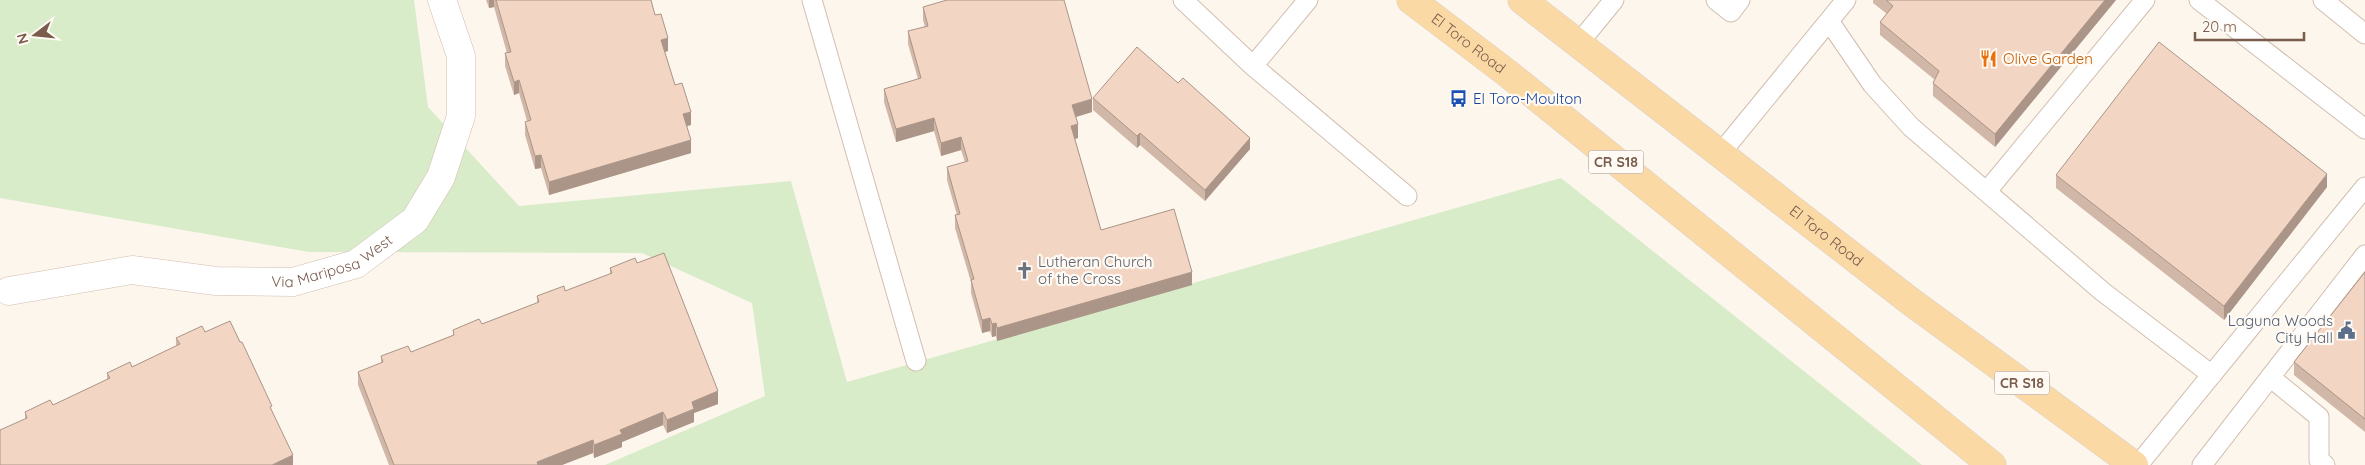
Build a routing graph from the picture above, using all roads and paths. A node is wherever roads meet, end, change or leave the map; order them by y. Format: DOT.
graph roads {
  1 [pos="442,0"];
  2 [pos="812,0"];
  3 [pos="1183,0"];
  4 [pos="1308,0"];
  5 [pos="1411,0"];
  6 [pos="1522,0"];
  7 [pos="1614,0"];
  8 [pos="1846,0"];
  9 [pos="2145,0"];
  10 [pos="2199,0"];
  11 [pos="2323,0"];
  12 [pos="1829,22"];
  13 [pos="2365,34"];
  14 [pos="1578,44"];
  15 [pos="1253,66"];
  16 [pos="2365,129"];
  17 [pos="1720,154"];
  18 [pos="2365,187"];
  19 [pos="1987,191"];
  20 [pos="1407,196"];
  21 [pos="2365,255"];
  22 [pos="9,291"];
  23 [pos="916,361"];
  24 [pos="2212,375"];
  25 [pos="2270,377"];
  26 [pos="1992,465"];
  27 [pos="2136,465"];
  28 [pos="2202,465"];
  29 [pos="2325,465"];
  1 -- 22 [label="street, Via Mariposa West"];
  2 -- 23 [label="lane"];
  3 -- 15 [label="lane"];
  4 -- 15 [label="lane"];
  5 -- 26 [label="main road, El Toro Road / CR S18"];
  6 -- 14 [label="main road, El Toro Road / CR S18"];
  7 -- 14 [label="lane"];
  8 -- 12 [label="lane"];
  9 -- 19 [label="lane"];
  10 -- 16 [label="lane"];
  11 -- 13 [label="lane"];
  12 -- 17 [label="lane"];
  12 -- 19 [label="lane"];
  14 -- 17 [label="main road, El Toro Road / CR S18"];
  15 -- 20 [label="lane"];
  17 -- 27 [label="main road, El Toro Road / CR S18"];
  18 -- 24 [label="lane"];
  19 -- 24 [label="lane"];
  21 -- 25 [label="lane"];
  24 -- 27 [label="lane"];
  25 -- 28 [label="lane"];
  25 -- 29 [label="lane"];
}
